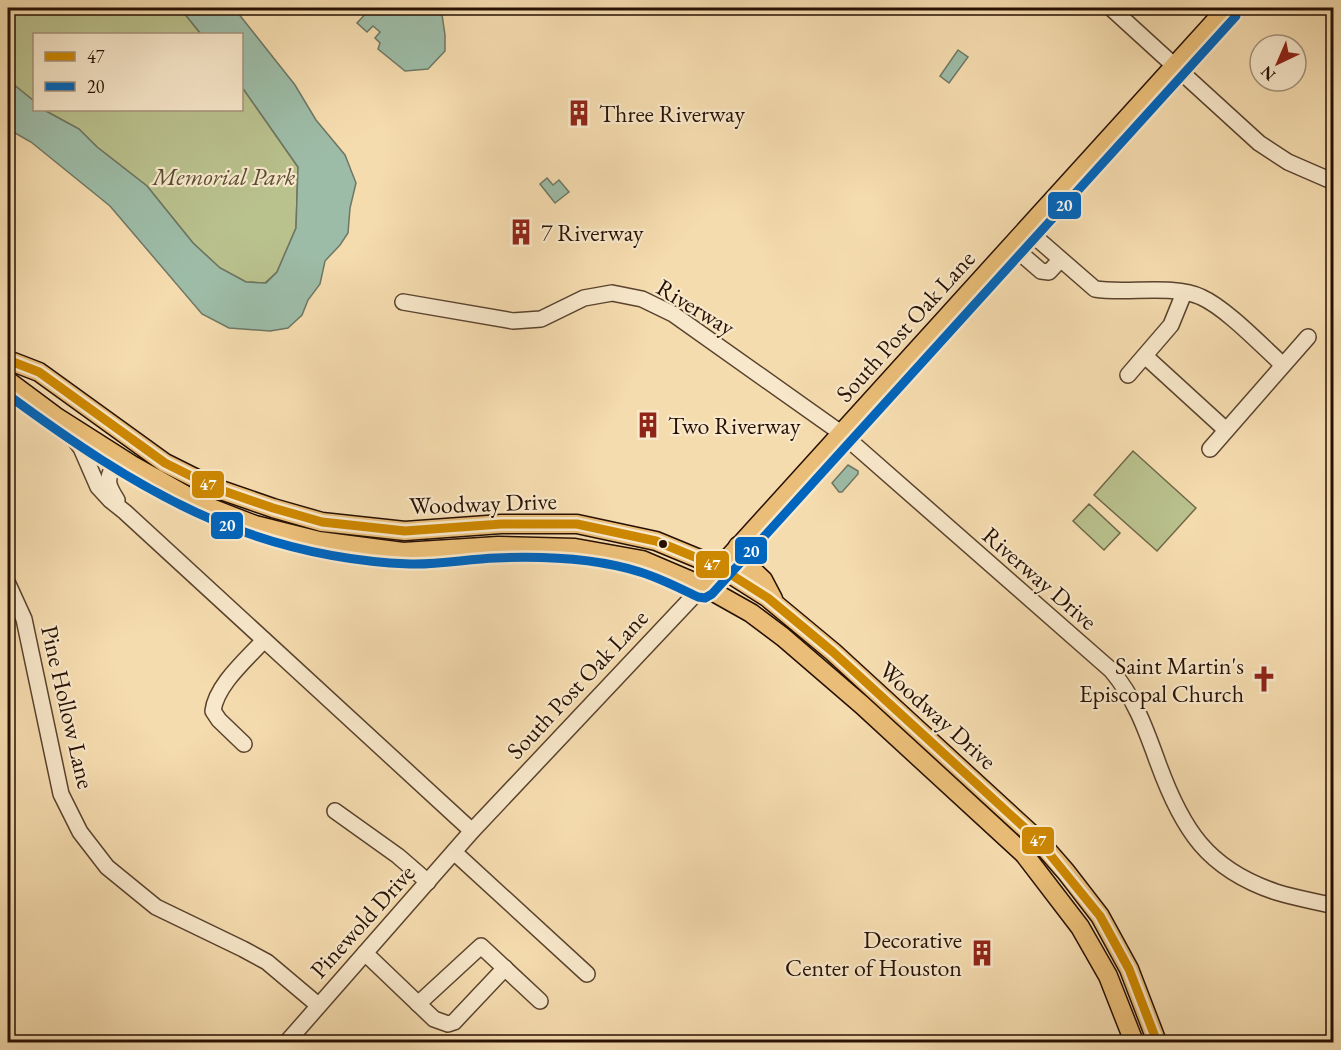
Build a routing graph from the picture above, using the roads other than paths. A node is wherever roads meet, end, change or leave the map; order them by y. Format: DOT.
graph roads {
  1 [pos="1111,8"];
  2 [pos="1227,8"];
  3 [pos="1174,66"];
  4 [pos="1334,182"];
  5 [pos="1026,229"];
  6 [pos="1011,245"];
  7 [pos="1060,260"];
  8 [pos="1184,293"];
  9 [pos="403,302"];
  10 [pos="1308,337"];
  11 [pos="1145,356"];
  12 [pos="8,360"];
  13 [pos="1283,366"];
  14 [pos="1128,375"];
  15 [pos="8,381"];
  16 [pos="55,416"];
  17 [pos="1226,430"];
  18 [pos="841,433"];
  19 [pos="1210,448"];
  20 [pos="132,465"];
  21 [pos="180,470"];
  22 [pos="171,487"];
  23 [pos="125,512"];
  24 [pos="322,522"];
  25 [pos="471,526"];
  26 [pos="320,541"];
  27 [pos="738,546"];
  28 [pos="471,548"];
  29 [pos="719,567"];
  30 [pos="8,584"];
  31 [pos="703,586"];
  32 [pos="777,605"];
  33 [pos="264,640"];
  34 [pos="885,699"];
  35 [pos="873,714"];
  36 [pos="244,744"];
  37 [pos="335,811"];
  38 [pos="472,831"];
  39 [pos="1039,841"];
  40 [pos="454,852"];
  41 [pos="1024,854"];
  42 [pos="428,882"];
  43 [pos="1334,906"];
  44 [pos="365,953"];
  45 [pos="505,968"];
  46 [pos="587,974"];
  47 [pos="540,1001"];
  48 [pos="418,1004"];
  49 [pos="318,1005"];
  50 [pos="287,1042"];
  51 [pos="1134,1042"];
  52 [pos="1157,1042"];
  1 -- 3 [label="street"];
  2 -- 3 [label="main road, South Post Oak Lane"];
  3 -- 4 [label="street"];
  3 -- 5 [label="main road, South Post Oak Lane"];
  5 -- 6 [label="main road, South Post Oak Lane"];
  5 -- 7 [label="street"];
  6 -- 7 [label="street"];
  6 -- 18 [label="main road, South Post Oak Lane"];
  7 -- 8 [label="street"];
  8 -- 11 [label="street"];
  8 -- 13 [label="street"];
  9 -- 18 [label="street, Riverway"];
  10 -- 13 [label="street"];
  11 -- 14 [label="street"];
  11 -- 17 [label="street"];
  12 -- 21 [label="main road, Woodway Drive"];
  13 -- 17 [label="street"];
  15 -- 16 [label="main road, Woodway Drive"];
  16 -- 20 [label="main road, Woodway Drive"];
  16 -- 23 [label="street"];
  17 -- 19 [label="street"];
  18 -- 27 [label="main road, South Post Oak Lane"];
  18 -- 43 [label="street, Riverway Drive"];
  20 -- 22 [label="main road, Woodway Drive"];
  20 -- 23 [label="street"];
  21 -- 22 [label="main road"];
  21 -- 24 [label="main road, Woodway Drive"];
  22 -- 26 [label="main road, Woodway Drive"];
  23 -- 33 [label="street"];
  24 -- 25 [label="main road, Woodway Drive"];
  24 -- 26 [label="main road"];
  25 -- 28 [label="main road"];
  25 -- 29 [label="main road, Woodway Drive"];
  26 -- 28 [label="main road, Woodway Drive"];
  27 -- 29 [label="main road, South Post Oak Lane"];
  27 -- 32 [label="main road"];
  28 -- 31 [label="main road, Woodway Drive"];
  29 -- 31 [label="main road, South Post Oak Lane"];
  29 -- 32 [label="main road, Woodway Drive"];
  30 -- 49 [label="street, Pine Hollow Lane"];
  31 -- 35 [label="main road, Woodway Drive"];
  31 -- 38 [label="street, South Post Oak Lane"];
  32 -- 34 [label="main road, Woodway Drive"];
  33 -- 36 [label="street"];
  33 -- 38 [label="street"];
  34 -- 35 [label="main road"];
  34 -- 39 [label="main road, Woodway Drive"];
  35 -- 41 [label="main road, Woodway Drive"];
  37 -- 42 [label="street"];
  38 -- 40 [label="street, Pinewold Drive"];
  39 -- 41 [label="main road"];
  39 -- 52 [label="main road, Woodway Drive"];
  40 -- 42 [label="street, Pinewold Drive"];
  40 -- 46 [label="street"];
  41 -- 51 [label="main road, Woodway Drive"];
  42 -- 44 [label="street, Pinewold Drive"];
  44 -- 48 [label="street"];
  44 -- 49 [label="street, Pinewold Drive"];
  45 -- 47 [label="street"];
  45 -- 48 [label="street"];
  45 -- 48 [label="street"];
  49 -- 50 [label="street, Pinewold Drive"];
}
